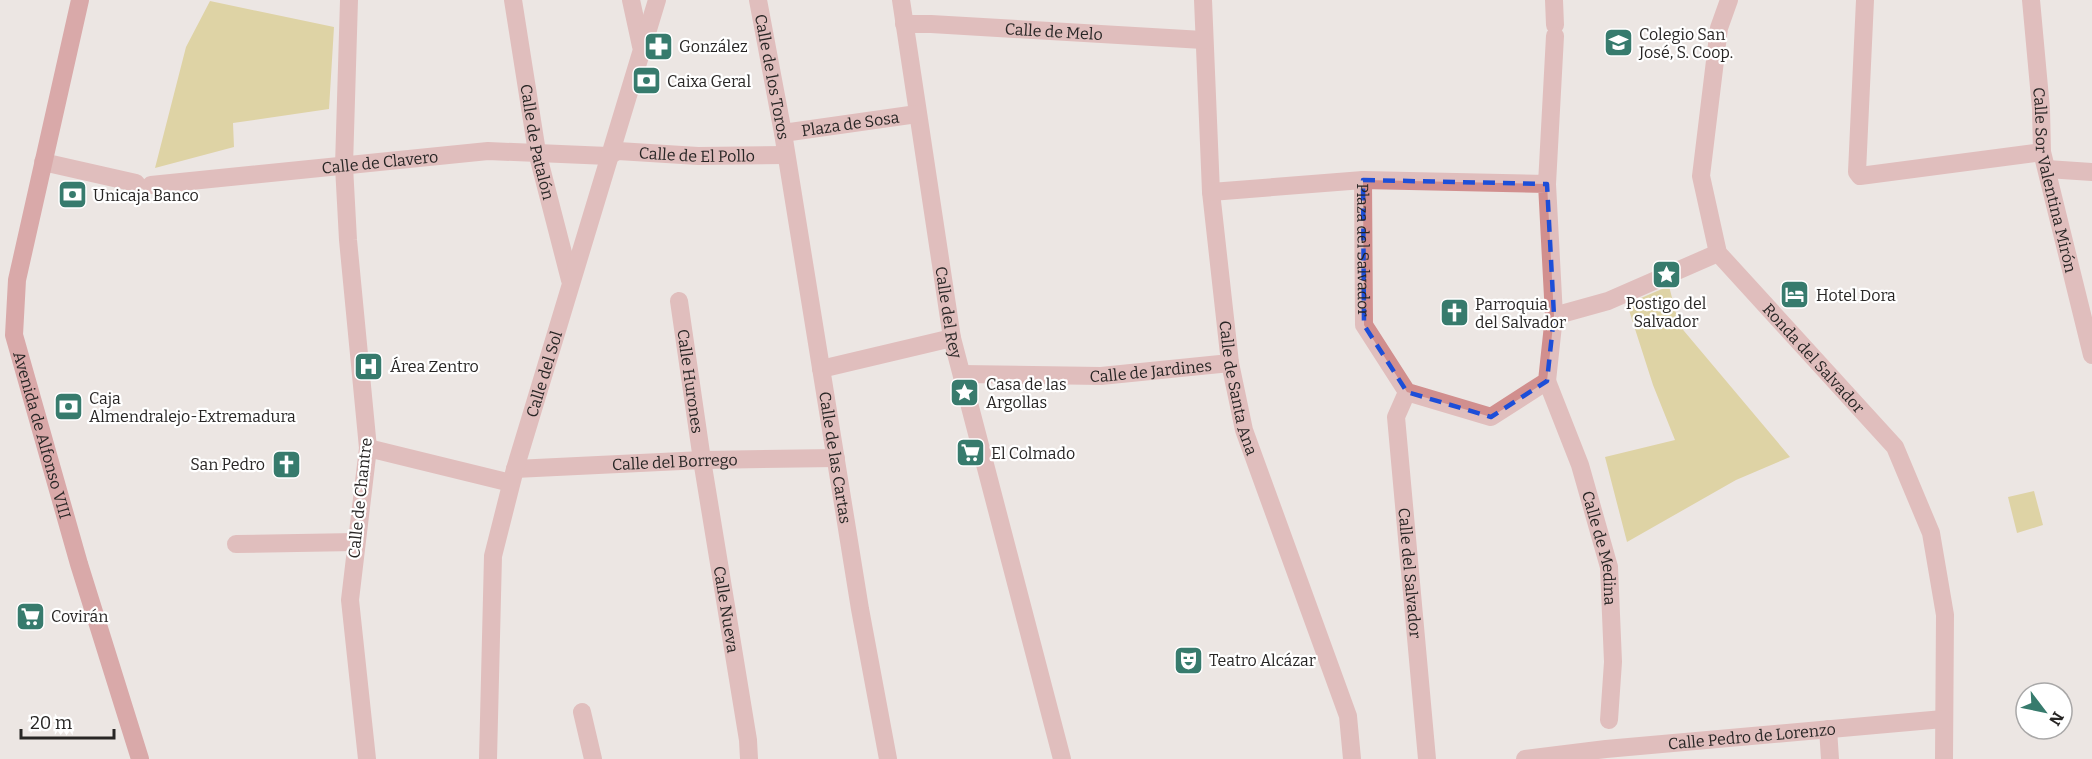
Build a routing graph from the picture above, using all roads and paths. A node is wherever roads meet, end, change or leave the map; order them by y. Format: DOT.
graph roads {
  1 [pos="80,0"];
  2 [pos="349,0"];
  3 [pos="513,0"];
  4 [pos="631,0"];
  5 [pos="657,0"];
  6 [pos="758,0"];
  7 [pos="901,0"];
  8 [pos="1203,0"];
  9 [pos="1554,0"];
  10 [pos="1729,0"];
  11 [pos="1865,0"];
  12 [pos="2031,0"];
  13 [pos="904,24"];
  14 [pos="1203,39"];
  15 [pos="642,48"];
  16 [pos="917,114"];
  17 [pos="783,133"];
  18 [pos="537,152"];
  19 [pos="786,155"];
  20 [pos="609,156"];
  21 [pos="2044,160"];
  22 [pos="43,162"];
  23 [pos="344,166"];
  24 [pos="2092,172"];
  25 [pos="1363,180"];
  26 [pos="1547,184"];
  27 [pos="1211,192"];
  28 [pos="1718,253"];
  29 [pos="571,282"];
  30 [pos="679,301"];
  31 [pos="1554,316"];
  32 [pos="952,338"];
  33 [pos="2092,355"];
  34 [pos="1230,363"];
  35 [pos="821,369"];
  36 [pos="962,374"];
  37 [pos="1547,381"];
  38 [pos="1407,392"];
  39 [pos="368,448"];
  40 [pos="836,458"];
  41 [pos="702,460"];
  42 [pos="513,476"];
  43 [pos="356,542"];
  44 [pos="236,544"];
  45 [pos="582,712"];
  46 [pos="1943,719"];
  47 [pos="1609,720"];
  48 [pos="1828,729"];
  49 [pos="140,759"];
  50 [pos="367,759"];
  51 [pos="488,759"];
  52 [pos="593,759"];
  53 [pos="749,759"];
  54 [pos="888,759"];
  55 [pos="1062,759"];
  56 [pos="1352,759"];
  57 [pos="1427,759"];
  58 [pos="1525,759"];
  59 [pos="1830,759"];
  60 [pos="1944,759"];
  1 -- 22 [label="main road, Avenida de Alfonso VIII"];
  2 -- 23 [label="street, Calle de Chantre"];
  3 -- 18 [label="street, Calle de Patalón"];
  4 -- 15 [label="street"];
  5 -- 15 [label="street, Calle del Sol"];
  6 -- 17 [label="street, Calle de los Toros"];
  7 -- 13 [label="street, Calle del Rey"];
  8 -- 14 [label="street, Calle de Santa Ana"];
  9 -- 26 [label="street"];
  10 -- 28 [label="street, Ronda del Salvador"];
  11 -- 21 [label="street"];
  12 -- 21 [label="street, Calle Sor Valentina Mirón"];
  13 -- 14 [label="street, Calle de Melo"];
  13 -- 16 [label="street, Calle del Rey"];
  14 -- 27 [label="street, Calle de Santa Ana"];
  15 -- 20 [label="street, Calle del Sol"];
  16 -- 17 [label="street, Plaza de Sosa"];
  16 -- 32 [label="street, Calle del Rey"];
  17 -- 19 [label="street, Calle de los Toros"];
  18 -- 20 [label="street, Calle de Clavero"];
  18 -- 23 [label="street, Calle de Clavero"];
  18 -- 29 [label="street, Calle de Patalón"];
  19 -- 20 [label="street, Calle de El Pollo"];
  19 -- 35 [label="street, Calle de las Cartas"];
  20 -- 29 [label="street, Calle del Sol"];
  21 -- 24 [label="street"];
  21 -- 33 [label="street, Calle Sor Valentina Mirón"];
  22 -- 23 [label="street, Calle de Clavero"];
  22 -- 49 [label="main road, Avenida de Alfonso VIII"];
  23 -- 39 [label="street, Calle de Chantre"];
  25 -- 26 [label="street, Plaza del Salvador"];
  25 -- 27 [label="street"];
  25 -- 38 [label="street, Plaza del Salvador"];
  26 -- 31 [label="street"];
  27 -- 34 [label="street, Calle de Santa Ana"];
  28 -- 31 [label="street"];
  28 -- 46 [label="street, Ronda del Salvador"];
  29 -- 42 [label="street, Calle del Sol"];
  30 -- 41 [label="street, Calle Hurones"];
  31 -- 37 [label="street"];
  32 -- 35 [label="street"];
  32 -- 36 [label="street, Calle del Rey"];
  34 -- 36 [label="street, Calle de Jardines"];
  34 -- 56 [label="street, Calle de Santa Ana"];
  35 -- 40 [label="street, Calle de las Cartas"];
  36 -- 55 [label="street, Calle del Rey"];
  37 -- 38 [label="street"];
  37 -- 47 [label="street, Calle de Medina"];
  38 -- 57 [label="street, Calle del Salvador"];
  39 -- 42 [label="street, Calle del Borrego"];
  39 -- 43 [label="street, Calle de Chantre"];
  40 -- 41 [label="street, Calle del Borrego"];
  40 -- 54 [label="street, Calle de las Cartas"];
  41 -- 42 [label="street, Calle del Borrego"];
  41 -- 53 [label="street, Calle Nueva"];
  42 -- 51 [label="street, Calle del Sol"];
  43 -- 44 [label="street"];
  43 -- 50 [label="street, Calle de Chantre"];
  45 -- 52 [label="street"];
  46 -- 48 [label="street, Calle Pedro de Lorenzo"];
  46 -- 60 [label="street, Ronda del Salvador"];
  48 -- 58 [label="street, Calle Pedro de Lorenzo"];
  48 -- 59 [label="street"];
}
